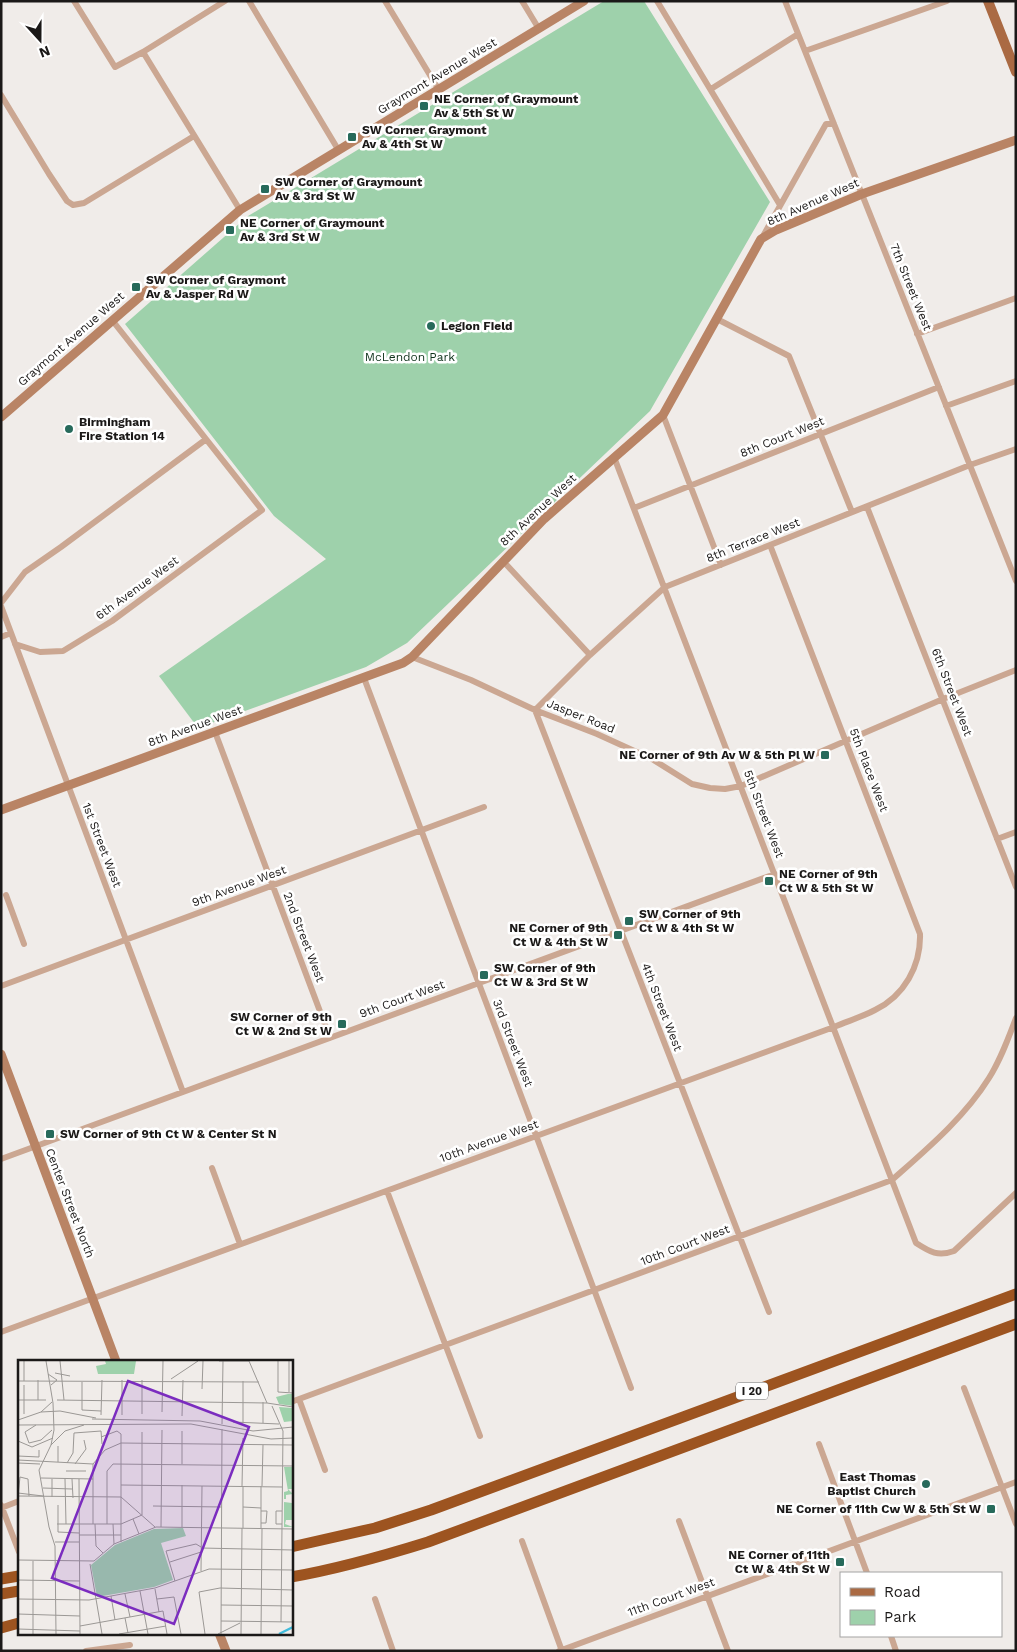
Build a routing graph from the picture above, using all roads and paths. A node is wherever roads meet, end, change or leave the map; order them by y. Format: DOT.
graph roads {
  1 [pos="74,1"];
  2 [pos="226,1"];
  3 [pos="249,1"];
  4 [pos="385,1"];
  5 [pos="522,1"];
  6 [pos="584,1"];
  7 [pos="657,1"];
  8 [pos="785,1"];
  9 [pos="947,1"];
  10 [pos="988,1"];
  11 [pos="539,29"];
  12 [pos="798,34"];
  13 [pos="805,51"];
  14 [pos="143,52"];
  15 [pos="1016,72"];
  16 [pos="711,89"];
  17 [pos="439,90"];
  18 [pos="1,95"];
  19 [pos="834,124"];
  20 [pos="194,136"];
  21 [pos="1016,140"];
  22 [pos="338,151"];
  23 [pos="862,194"];
  24 [pos="780,204"];
  25 [pos="240,210"];
  26 [pos="761,239"];
  27 [pos="1016,298"];
  28 [pos="716,319"];
  29 [pos="112,320"];
  30 [pos="918,334"];
  31 [pos="1016,381"];
  32 [pos="939,387"];
  33 [pos="946,406"];
  34 [pos="663,415"];
  35 [pos="1,417"];
  36 [pos="821,434"];
  37 [pos="205,440"];
  38 [pos="1016,449"];
  39 [pos="614,457"];
  40 [pos="970,466"];
  41 [pos="690,486"];
  42 [pos="866,507"];
  43 [pos="634,508"];
  44 [pos="852,512"];
  45 [pos="770,545"];
  46 [pos="503,561"];
  47 [pos="721,565"];
  48 [pos="1016,581"];
  49 [pos="664,587"];
  50 [pos="1,605"];
  51 [pos="11,633"];
  52 [pos="1,637"];
  53 [pos="15,644"];
  54 [pos="590,655"];
  55 [pos="412,657"];
  56 [pos="1016,670"];
  57 [pos="364,678"];
  58 [pos="943,699"];
  59 [pos="535,710"];
  60 [pos="215,732"];
  61 [pos="845,740"];
  62 [pos="68,786"];
  63 [pos="741,786"];
  64 [pos="484,806"];
  65 [pos="1,810"];
  66 [pos="421,830"];
  67 [pos="1016,832"];
  68 [pos="997,839"];
  69 [pos="775,874"];
  70 [pos="273,886"];
  71 [pos="1016,887"];
  72 [pos="6,895"];
  73 [pos="621,931"];
  74 [pos="126,940"];
  75 [pos="24,944"];
  76 [pos="479,983"];
  77 [pos="1,986"];
  78 [pos="891,999"];
  79 [pos="1016,1018"];
  80 [pos="834,1026"];
  81 [pos="330,1038"];
  82 [pos="1,1054"];
  83 [pos="680,1083"];
  84 [pos="183,1092"];
  85 [pos="536,1136"];
  86 [pos="36,1146"];
  87 [pos="1,1159"];
  88 [pos="212,1168"];
  89 [pos="892,1180"];
  90 [pos="387,1190"];
  91 [pos="1016,1193"];
  92 [pos="740,1236"];
  93 [pos="240,1244"];
  94 [pos="594,1290"];
  95 [pos="1016,1294"];
  96 [pos="92,1297"];
  97 [pos="769,1312"];
  98 [pos="1016,1324"];
  99 [pos="1,1332"];
  100 [pos="446,1345"];
  101 [pos="116,1360"];
  102 [pos="631,1388"];
  103 [pos="964,1388"];
  104 [pos="299,1399"];
  105 [pos="292,1402"];
  106 [pos="480,1436"];
  107 [pos="819,1444"];
  108 [pos="326,1470"];
  109 [pos="1016,1482"];
  110 [pos="1002,1487"];
  111 [pos="18,1501"];
  112 [pos="2,1507"];
  113 [pos="679,1521"];
  114 [pos="1016,1524"];
  115 [pos="522,1541"];
  116 [pos="855,1541"];
  117 [pos="292,1547"];
  118 [pos="18,1549"];
  119 [pos="867,1572"];
  120 [pos="18,1576"];
  121 [pos="292,1577"];
  122 [pos="1,1579"];
  123 [pos="18,1591"];
  124 [pos="1,1594"];
  125 [pos="708,1596"];
  126 [pos="375,1599"];
  127 [pos="18,1623"];
  128 [pos="1,1628"];
  129 [pos="221,1637"];
  130 [pos="891,1637"];
  131 [pos="130,1646"];
  132 [pos="561,1650"];
  133 [pos="86,1651"];
  134 [pos="226,1651"];
  135 [pos="393,1651"];
  136 [pos="728,1651"];
  137 [pos="896,1651"];
  1 -- 14 [label="street"];
  2 -- 14 [label="street"];
  3 -- 22 [label="street"];
  4 -- 17 [label="street"];
  5 -- 11 [label="street"];
  6 -- 11 [label="main road, Graymont Avenue West"];
  7 -- 16 [label="street"];
  8 -- 12 [label="street, 7th Street West"];
  9 -- 13 [label="street"];
  10 -- 15 [label="main road"];
  11 -- 17 [label="main road, Graymont Avenue West"];
  12 -- 13 [label="street, 7th Street West"];
  12 -- 16 [label="street"];
  13 -- 19 [label="street, 7th Street West"];
  14 -- 20 [label="street"];
  16 -- 24 [label="street"];
  17 -- 22 [label="main road, Graymont Avenue West"];
  18 -- 20 [label="street"];
  19 -- 23 [label="street, 7th Street West"];
  19 -- 24 [label="street"];
  20 -- 25 [label="street"];
  21 -- 23 [label="main road, 8th Avenue West"];
  22 -- 25 [label="main road, Graymont Avenue West"];
  23 -- 26 [label="main road, 8th Avenue West"];
  23 -- 30 [label="street, 7th Street West"];
  24 -- 26 [label="street"];
  25 -- 29 [label="main road, Graymont Avenue West"];
  26 -- 28 [label="main road, 8th Avenue West"];
  27 -- 30 [label="street"];
  28 -- 34 [label="main road, 8th Avenue West"];
  28 -- 36 [label="street"];
  29 -- 35 [label="main road, Graymont Avenue West"];
  29 -- 37 [label="street"];
  30 -- 32 [label="street, 7th Street West"];
  31 -- 33 [label="street"];
  32 -- 33 [label="street, 7th Street West"];
  32 -- 36 [label="street, 8th Court West"];
  33 -- 40 [label="street, 7th Street West"];
  34 -- 39 [label="main road, 8th Avenue West"];
  34 -- 41 [label="street"];
  36 -- 41 [label="street, 8th Court West"];
  36 -- 44 [label="street"];
  37 -- 50 [label="street"];
  37 -- 53 [label="street, 6th Avenue West"];
  38 -- 40 [label="street, 8th Terrace West"];
  39 -- 43 [label="street, 5th Street West"];
  39 -- 46 [label="main road, 8th Avenue West"];
  40 -- 42 [label="street, 8th Terrace West"];
  40 -- 48 [label="street, 7th Street West"];
  41 -- 43 [label="street, 8th Court West"];
  41 -- 47 [label="street"];
  42 -- 44 [label="street, 8th Terrace West"];
  42 -- 58 [label="street, 6th Street West"];
  43 -- 49 [label="street, 5th Street West"];
  44 -- 45 [label="street, 8th Terrace West"];
  45 -- 47 [label="street, 8th Terrace West"];
  45 -- 61 [label="street, 5th Place West"];
  46 -- 54 [label="street"];
  46 -- 55 [label="main road, 8th Avenue West"];
  47 -- 49 [label="street, 8th Terrace West"];
  49 -- 54 [label="street, 8th Terrace West"];
  49 -- 63 [label="street, 5th Street West"];
  50 -- 51 [label="street, 1st Street West"];
  51 -- 52 [label="street"];
  51 -- 53 [label="street, 1st Street West"];
  53 -- 62 [label="street, 1st Street West"];
  54 -- 59 [label="street, 8th Terrace West"];
  55 -- 57 [label="main road, 8th Avenue West"];
  55 -- 59 [label="street, Jasper Road"];
  56 -- 58 [label="street"];
  57 -- 60 [label="main road, 8th Avenue West"];
  57 -- 66 [label="street, 3rd Street West"];
  58 -- 61 [label="street"];
  58 -- 68 [label="street, 6th Street West"];
  59 -- 63 [label="street, Jasper Road"];
  59 -- 73 [label="street, 4th Street West"];
  60 -- 62 [label="main road, 8th Avenue West"];
  60 -- 70 [label="street, 2nd Street West"];
  61 -- 63 [label="street"];
  61 -- 78 [label="street, 5th Place West"];
  62 -- 65 [label="main road, 8th Avenue West"];
  62 -- 74 [label="street, 1st Street West"];
  63 -- 69 [label="street, 5th Street West"];
  64 -- 66 [label="street, 9th Avenue West"];
  66 -- 70 [label="street, 9th Avenue West"];
  66 -- 76 [label="street, 3rd Street West"];
  67 -- 68 [label="street"];
  68 -- 71 [label="street, 6th Street West"];
  69 -- 73 [label="street, 9th Court West"];
  69 -- 80 [label="street, 5th Street West"];
  70 -- 74 [label="street, 9th Avenue West"];
  70 -- 81 [label="street, 2nd Street West"];
  72 -- 75 [label="street"];
  73 -- 76 [label="street, 9th Court West"];
  73 -- 83 [label="street, 4th Street West"];
  74 -- 77 [label="street, 9th Avenue West"];
  74 -- 84 [label="street, 1st Street West"];
  76 -- 81 [label="street, 9th Court West"];
  76 -- 85 [label="street, 3rd Street West"];
  78 -- 80 [label="street, 10th Avenue West"];
  79 -- 89 [label="street, 10th Court West"];
  80 -- 83 [label="street, 10th Avenue West"];
  80 -- 89 [label="street, 5th Street West"];
  81 -- 84 [label="street, 9th Court West"];
  82 -- 86 [label="main road, Center Street North"];
  83 -- 85 [label="street, 10th Avenue West"];
  83 -- 92 [label="street, 4th Street West"];
  84 -- 86 [label="street, 9th Court West"];
  85 -- 90 [label="street, 10th Avenue West"];
  85 -- 94 [label="street, 3rd Street West"];
  86 -- 87 [label="street, 9th Court West"];
  86 -- 96 [label="main road, Center Street North"];
  88 -- 93 [label="street"];
  89 -- 91 [label="street, 5th Street West"];
  89 -- 92 [label="street, 10th Court West"];
  90 -- 93 [label="street, 10th Avenue West"];
  90 -- 100 [label="street"];
  92 -- 94 [label="street, 10th Court West"];
  92 -- 97 [label="street, 4th Street West"];
  93 -- 96 [label="street, 10th Avenue West"];
  94 -- 100 [label="street, 10th Court West"];
  94 -- 102 [label="street, 3rd Street West"];
  95 -- 117 [label="highway, I 20"];
  96 -- 99 [label="street, 10th Avenue West"];
  96 -- 101 [label="main road, Center Street North"];
  98 -- 121 [label="highway, I 20"];
  100 -- 104 [label="street, 10th Court West"];
  100 -- 106 [label="street"];
  103 -- 110 [label="street"];
  104 -- 105 [label="street, 10th Court West"];
  104 -- 108 [label="street"];
  107 -- 116 [label="street"];
  109 -- 110 [label="street, 11th Court West"];
  110 -- 114 [label="street"];
  110 -- 116 [label="street, 11th Court West"];
  111 -- 112 [label="street"];
  112 -- 118 [label="street"];
  113 -- 125 [label="street"];
  115 -- 132 [label="street"];
  116 -- 119 [label="street"];
  116 -- 125 [label="street, 11th Court West"];
  120 -- 122 [label="highway"];
  123 -- 124 [label="highway"];
  125 -- 132 [label="street, 11th Court West"];
  125 -- 136 [label="street"];
  126 -- 135 [label="street"];
  127 -- 128 [label="highway"];
  129 -- 134 [label="main road"];
  130 -- 137 [label="street"];
  131 -- 133 [label="street"];
}
